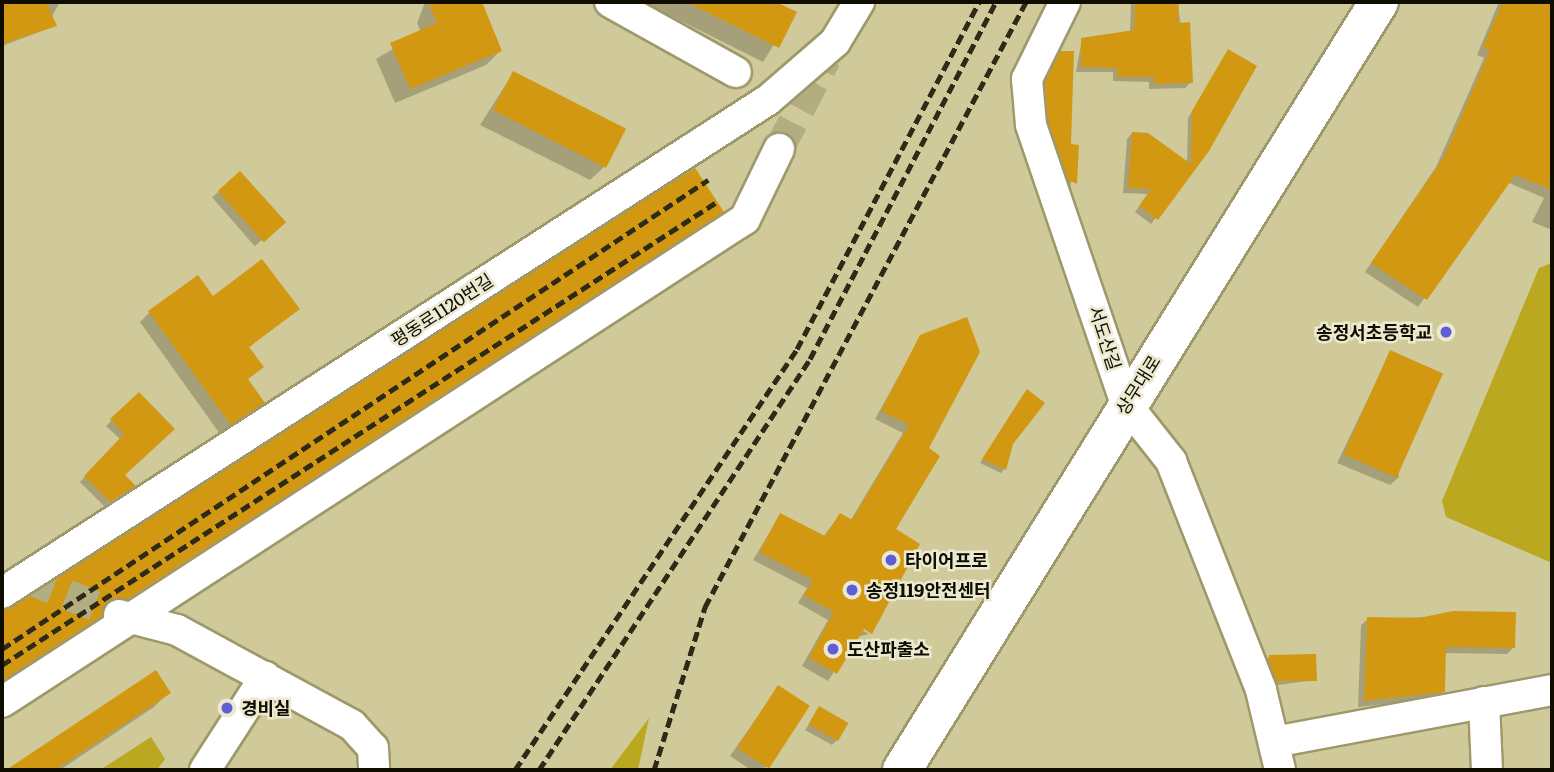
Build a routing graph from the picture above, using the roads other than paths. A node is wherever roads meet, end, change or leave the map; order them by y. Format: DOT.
graph roads {
  1 [pos="610,2"];
  2 [pos="859,2"];
  3 [pos="1065,2"];
  4 [pos="1379,2"];
  5 [pos="736,72"];
  6 [pos="779,149"];
  7 [pos="1126,404"];
  8 [pos="2,593"];
  9 [pos="125,616"];
  10 [pos="265,677"];
  11 [pos="1552,690"];
  12 [pos="2,702"];
  13 [pos="1484,702"];
  14 [pos="1277,756"];
  15 [pos="205,770"];
  16 [pos="374,770"];
  17 [pos="902,770"];
  18 [pos="1487,770"];
  1 -- 5 [label="street"];
  2 -- 8 [label="street, 평동로1120번길"];
  3 -- 7 [label="street, 서도산길"];
  4 -- 7 [label="main road, 상무대로"];
  6 -- 9 [label="street"];
  7 -- 14 [label="street, 서도산길"];
  7 -- 17 [label="main road, 상무대로"];
  9 -- 10 [label="street"];
  9 -- 12 [label="street"];
  10 -- 15 [label="street"];
  10 -- 16 [label="street"];
  11 -- 13 [label="street, 서도산길"];
  13 -- 14 [label="street, 서도산길"];
  13 -- 18 [label="street"];
}
